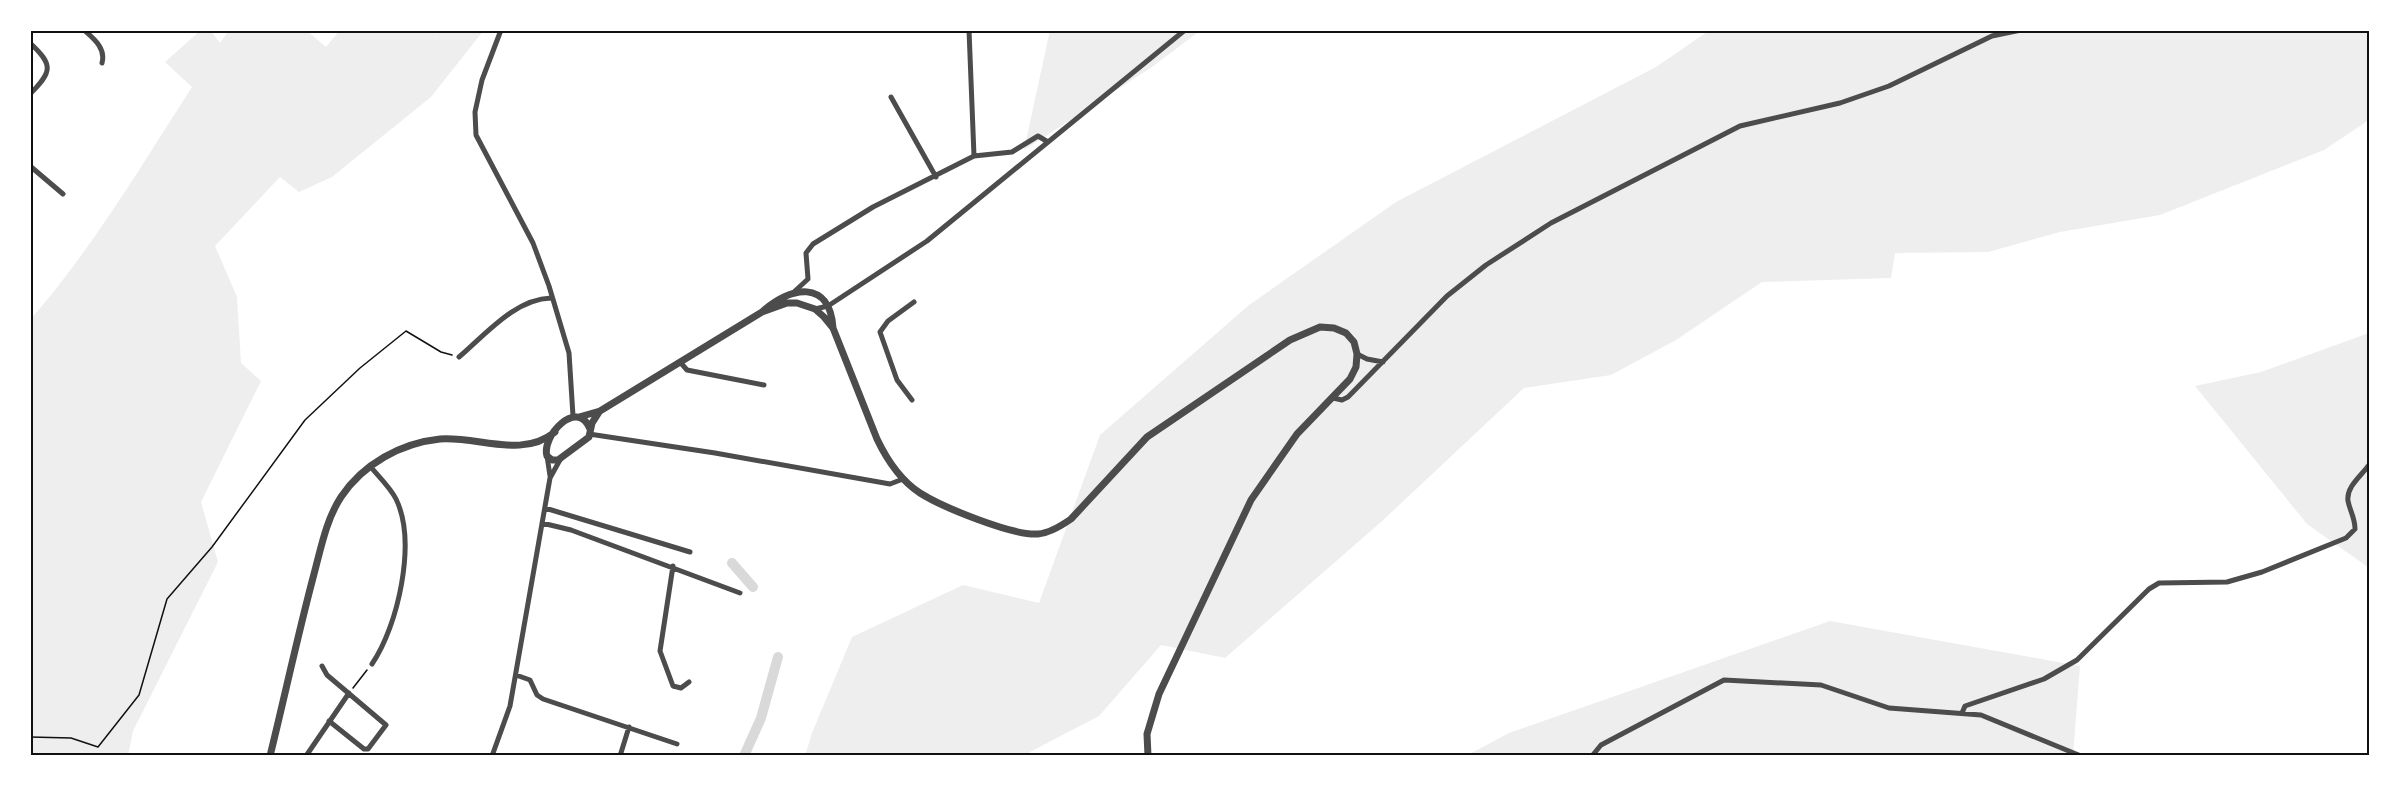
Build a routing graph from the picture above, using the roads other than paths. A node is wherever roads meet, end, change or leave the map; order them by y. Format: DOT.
graph roads {
  1 [pos="84,30"];
  2 [pos="501,30"];
  3 [pos="969,30"];
  4 [pos="1185,30"];
  5 [pos="2021,30"];
  6 [pos="30,43"];
  7 [pos="102,63"];
  8 [pos="30,94"];
  9 [pos="891,97"];
  10 [pos="1047,141"];
  11 [pos="974,156"];
  12 [pos="30,166"];
  13 [pos="936,177"];
  14 [pos="63,194"];
  15 [pos="795,291"];
  16 [pos="551,298"];
  17 [pos="914,302"];
  18 [pos="828,306"];
  19 [pos="815,309"];
  20 [pos="762,312"];
  21 [pos="833,328"];
  22 [pos="1357,354"];
  23 [pos="459,357"];
  24 [pos="680,362"];
  25 [pos="1383,362"];
  26 [pos="764,385"];
  27 [pos="1334,398"];
  28 [pos="912,400"];
  29 [pos="600,411"];
  30 [pos="576,417"];
  31 [pos="555,432"];
  32 [pos="590,432"];
  33 [pos="531,444"];
  34 [pos="547,455"];
  35 [pos="561,458"];
  36 [pos="2369,465"];
  37 [pos="370,466"];
  38 [pos="550,478"];
  39 [pos="903,479"];
  40 [pos="545,508"];
  41 [pos="542,523"];
  42 [pos="690,552"];
  43 [pos="673,566"];
  44 [pos="740,593"];
  45 [pos="372,664"];
  46 [pos="322,666"];
  47 [pos="516,675"];
  48 [pos="690,682"];
  49 [pos="349,693"];
  50 [pos="1962,713"];
  51 [pos="329,721"];
  52 [pos="629,727"];
  53 [pos="676,744"];
  54 [pos="270,756"];
  55 [pos="306,756"];
  56 [pos="492,756"];
  57 [pos="620,756"];
  58 [pos="1148,756"];
  59 [pos="1592,756"];
  60 [pos="2080,756"];
  1 -- 7 [label="street"];
  2 -- 16 [label="street"];
  3 -- 11 [label="street"];
  4 -- 10 [label="street"];
  5 -- 25 [label="street"];
  6 -- 8 [label="street"];
  9 -- 13 [label="street"];
  10 -- 11 [label="street"];
  10 -- 18 [label="street"];
  11 -- 13 [label="street"];
  12 -- 14 [label="street"];
  13 -- 15 [label="street"];
  15 -- 18 [label="street"];
  15 -- 20 [label="street"];
  16 -- 23 [label="street"];
  16 -- 30 [label="street"];
  17 -- 28 [label="street"];
  18 -- 19 [label="street"];
  18 -- 21 [label="street"];
  19 -- 20 [label="street"];
  19 -- 21 [label="street"];
  20 -- 24 [label="street"];
  21 -- 39 [label="street"];
  22 -- 25 [label="street"];
  22 -- 27 [label="street"];
  22 -- 39 [label="street"];
  24 -- 26 [label="street"];
  24 -- 29 [label="street"];
  25 -- 27 [label="street"];
  27 -- 58 [label="street"];
  29 -- 30 [label="street"];
  29 -- 32 [label="street"];
  30 -- 31 [label="street"];
  30 -- 32 [label="street"];
  31 -- 33 [label="street"];
  31 -- 34 [label="street"];
  32 -- 35 [label="street"];
  32 -- 39 [label="street"];
  33 -- 34 [label="street"];
  33 -- 37 [label="street"];
  34 -- 35 [label="street"];
  34 -- 38 [label="street"];
  35 -- 38 [label="street"];
  36 -- 50 [label="street"];
  37 -- 45 [label="street"];
  37 -- 54 [label="street"];
  38 -- 40 [label="street"];
  40 -- 41 [label="street"];
  40 -- 42 [label="street"];
  41 -- 43 [label="street"];
  41 -- 47 [label="street"];
  43 -- 44 [label="street"];
  43 -- 48 [label="street"];
  46 -- 49 [label="street"];
  47 -- 52 [label="street"];
  47 -- 56 [label="street"];
  49 -- 51 [label="street"];
  49 -- 51 [label="street"];
  50 -- 59 [label="street"];
  50 -- 60 [label="street"];
  51 -- 55 [label="street"];
  52 -- 53 [label="street"];
  52 -- 57 [label="street"];
}
